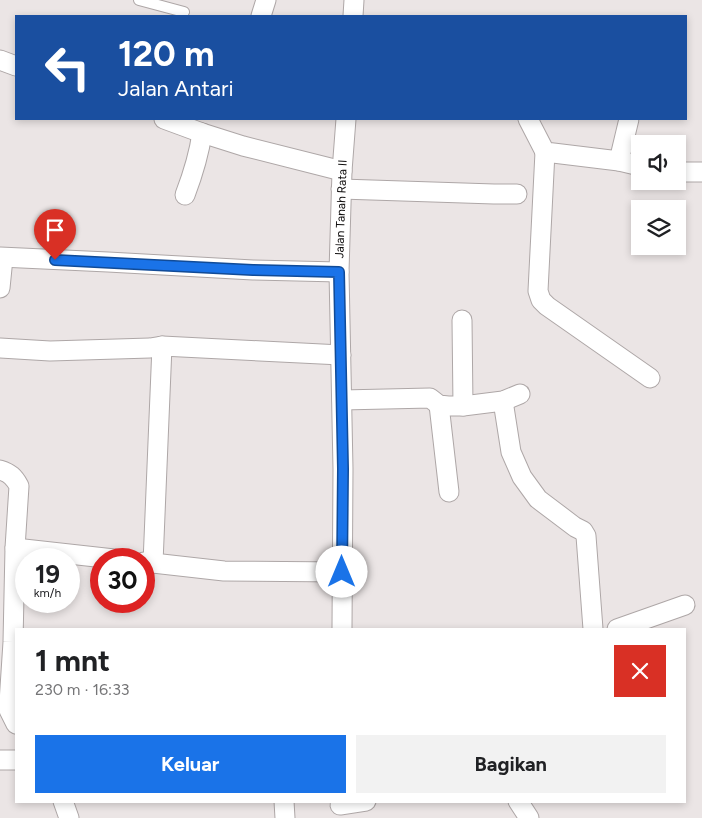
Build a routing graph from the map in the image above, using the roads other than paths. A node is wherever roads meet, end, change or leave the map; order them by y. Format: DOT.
graph roads {
  1 [pos="139,0"];
  2 [pos="266,0"];
  3 [pos="354,0"];
  4 [pos="184,12"];
  5 [pos="261,15"];
  6 [pos="353,15"];
  7 [pos="0,60"];
  8 [pos="15,66"];
  9 [pos="167,120"];
  10 [pos="346,120"];
  11 [pos="529,120"];
  12 [pos="629,120"];
  13 [pos="202,133"];
  14 [pos="545,152"];
  15 [pos="620,162"];
  16 [pos="631,164"];
  17 [pos="702,171"];
  18 [pos="686,172"];
  19 [pos="342,180"];
  20 [pos="517,194"];
  21 [pos="186,195"];
  22 [pos="1,258"];
  23 [pos="339,272"];
  24 [pos="0,288"];
  25 [pos="462,320"];
  26 [pos="162,346"];
  27 [pos="0,348"];
  28 [pos="340,355"];
  29 [pos="650,378"];
  30 [pos="342,400"];
  31 [pos="439,405"];
  32 [pos="463,406"];
  33 [pos="0,470"];
  34 [pos="450,492"];
  35 [pos="15,548"];
  36 [pos="149,548"];
  37 [pos="155,564"];
  38 [pos="342,572"];
  39 [pos="685,605"];
  40 [pos="15,613"];
  41 [pos="342,628"];
  42 [pos="593,628"];
  43 [pos="620,628"];
  44 [pos="15,642"];
  45 [pos="15,722"];
  46 [pos="0,760"];
  47 [pos="15,760"];
  48 [pos="64,803"];
  49 [pos="284,803"];
  50 [pos="359,803"];
  51 [pos="519,803"];
  52 [pos="340,808"];
  53 [pos="69,818"];
  54 [pos="285,818"];
  55 [pos="529,818"];
  1 -- 4 [label="lane"];
  2 -- 5 [label="street"];
  3 -- 6 [label="street"];
  7 -- 8 [label="street"];
  9 -- 13 [label="street"];
  10 -- 19 [label="street, Jalan Tanah Rata II"];
  11 -- 14 [label="street"];
  12 -- 15 [label="street"];
  13 -- 19 [label="street"];
  13 -- 21 [label="street"];
  14 -- 15 [label="street"];
  14 -- 29 [label="street"];
  15 -- 16 [label="street"];
  17 -- 18 [label="street"];
  19 -- 20 [label="street"];
  19 -- 23 [label="street, Jalan Tanah Rata II"];
  22 -- 23 [label="street"];
  22 -- 24 [label="street"];
  23 -- 28 [label="street, Jalan Tanah Rata II"];
  25 -- 32 [label="street"];
  26 -- 27 [label="street"];
  26 -- 28 [label="street"];
  26 -- 36 [label="street"];
  28 -- 30 [label="street, Jalan Tanah Rata II"];
  30 -- 31 [label="street"];
  30 -- 38 [label="street, Jalan Tanah Rata II"];
  31 -- 32 [label="street"];
  31 -- 34 [label="street"];
  32 -- 42 [label="street"];
  33 -- 35 [label="street"];
  37 -- 38 [label="street"];
  38 -- 41 [label="street, Jalan Tanah Rata II"];
  39 -- 43 [label="street"];
  40 -- 44 [label="street"];
  44 -- 45 [label="street"];
  46 -- 47 [label="street"];
  48 -- 53 [label="street"];
  49 -- 54 [label="street"];
  50 -- 52 [label="street"];
  51 -- 55 [label="street"];
}
